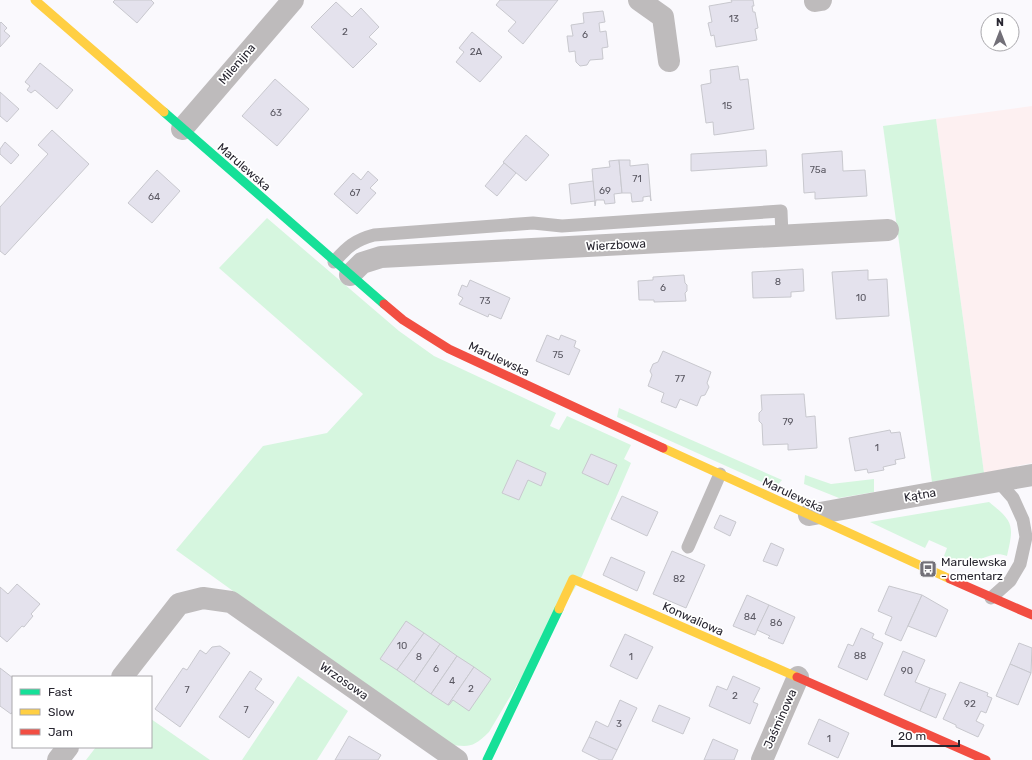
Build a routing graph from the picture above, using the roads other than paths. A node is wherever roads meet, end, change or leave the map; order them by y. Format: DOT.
graph roads {
  1 [pos="35,0"];
  2 [pos="293,0"];
  3 [pos="639,0"];
  4 [pos="669,61"];
  5 [pos="182,129"];
  6 [pos="888,230"];
  7 [pos="342,268"];
  8 [pos="720,474"];
  9 [pos="1032,475"];
  10 [pos="998,481"];
  11 [pos="809,515"];
  12 [pos="688,547"];
  13 [pos="991,598"];
  14 [pos="1032,615"];
  15 [pos="123,676"];
  16 [pos="798,678"];
  17 [pos="67,748"];
  18 [pos="58,760"];
  19 [pos="457,760"];
  20 [pos="487,760"];
  21 [pos="762,760"];
  22 [pos="986,760"];
  1 -- 5 [label="street, Marulewska"];
  2 -- 5 [label="street, Milenijna"];
  3 -- 4 [label="street"];
  5 -- 7 [label="street, Marulewska"];
  6 -- 7 [label="street, Wierzbowa"];
  7 -- 8 [label="street, Marulewska"];
  8 -- 11 [label="street, Marulewska"];
  8 -- 12 [label="lane"];
  9 -- 10 [label="street, Kątna"];
  10 -- 11 [label="street, Kątna"];
  10 -- 13 [label="lane"];
  11 -- 13 [label="street, Marulewska"];
  13 -- 14 [label="street, Marulewska"];
  15 -- 19 [label="street, Wrzosowa"];
  16 -- 20 [label="street, Konwaliowa"];
  16 -- 21 [label="street, Jaśminowa"];
  16 -- 22 [label="street, Konwaliowa"];
  17 -- 18 [label="street"];
}
